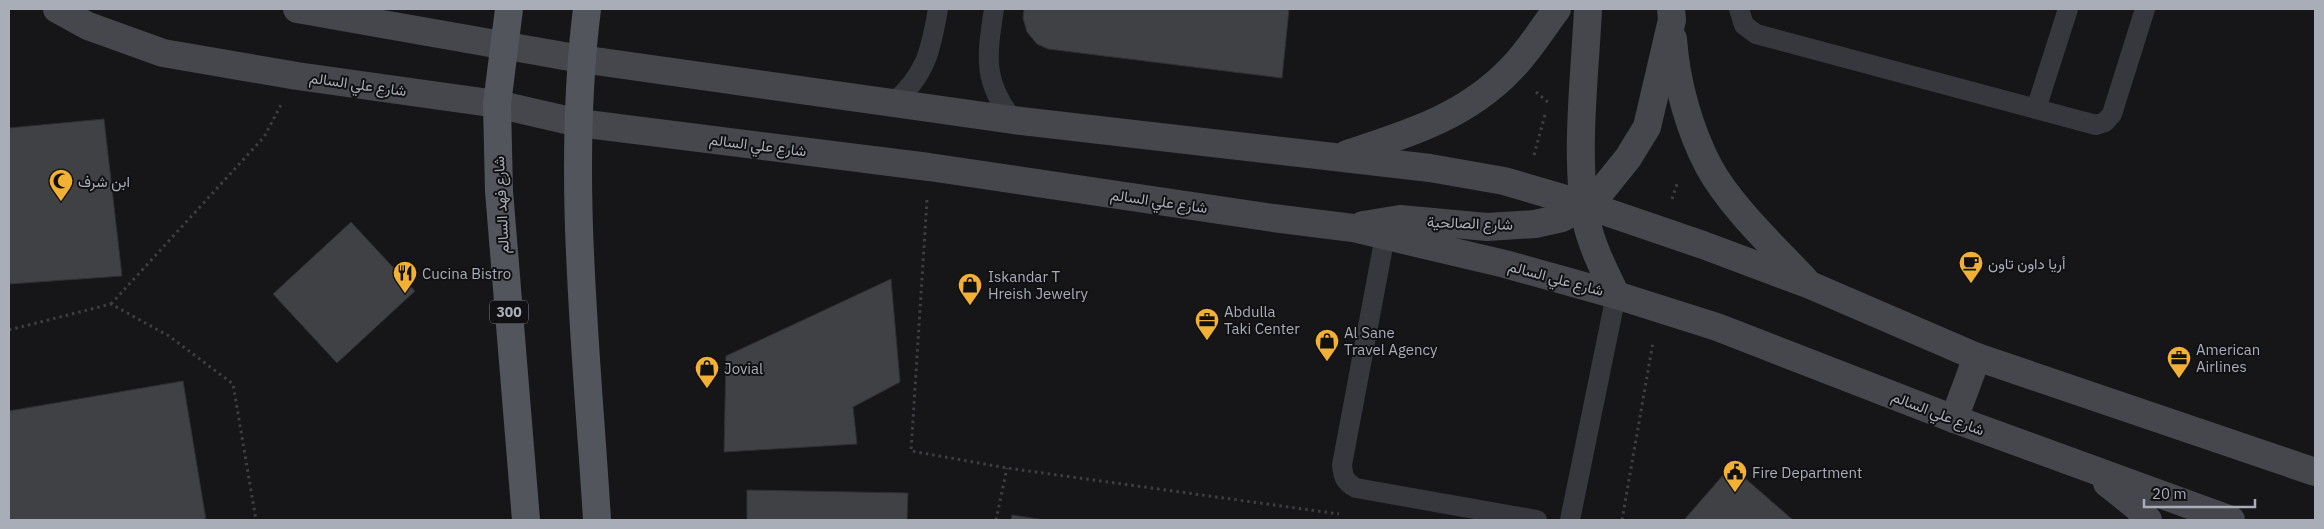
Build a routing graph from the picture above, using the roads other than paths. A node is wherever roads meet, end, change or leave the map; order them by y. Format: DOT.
graph roads {
  1 [pos="58,9"];
  2 [pos="297,9"];
  3 [pos="509,9"];
  4 [pos="587,9"];
  5 [pos="938,9"];
  6 [pos="994,9"];
  7 [pos="1557,9"];
  8 [pos="1588,9"];
  9 [pos="1739,9"];
  10 [pos="2067,9"];
  11 [pos="2145,9"];
  12 [pos="1672,15"];
  13 [pos="504,44"];
  14 [pos="581,59"];
  15 [pos="893,103"];
  16 [pos="497,104"];
  17 [pos="2036,109"];
  18 [pos="1013,120"];
  19 [pos="579,122"];
  20 [pos="1339,157"];
  21 [pos="1586,205"];
  22 [pos="1352,228"];
  23 [pos="1385,236"];
  24 [pos="1810,285"];
  25 [pos="1616,295"];
  26 [pos="1977,357"];
  27 [pos="1954,419"];
  28 [pos="2090,470"];
  29 [pos="2315,472"];
  30 [pos="526,520"];
  31 [pos="598,520"];
  32 [pos="1538,520"];
  33 [pos="1570,520"];
  34 [pos="2148,520"];
  35 [pos="2231,520"];
  1 -- 16 [label="main road, شارع علي السالم"];
  2 -- 13 [label="main road"];
  3 -- 13 [label="main road, شارع فهد السالم / 300"];
  4 -- 14 [label="main road"];
  5 -- 15 [label="lane"];
  6 -- 18 [label="lane"];
  7 -- 20 [label="main road"];
  8 -- 21 [label="main road"];
  9 -- 17 [label="lane"];
  10 -- 17 [label="lane"];
  11 -- 17 [label="lane"];
  12 -- 21 [label="main road, شارع الصالحية"];
  12 -- 24 [label="main road"];
  13 -- 14 [label="main road"];
  13 -- 16 [label="main road, شارع فهد السالم / 300"];
  14 -- 15 [label="main road"];
  14 -- 19 [label="main road"];
  15 -- 18 [label="main road"];
  16 -- 19 [label="main road, شارع علي السالم"];
  16 -- 30 [label="main road, شارع فهد السالم / 300"];
  18 -- 20 [label="main road"];
  19 -- 22 [label="main road, شارع علي السالم"];
  19 -- 31 [label="main road"];
  20 -- 21 [label="main road"];
  21 -- 22 [label="main road, شارع الصالحية"];
  21 -- 24 [label="main road"];
  21 -- 25 [label="main road"];
  22 -- 23 [label="main road, شارع علي السالم"];
  23 -- 25 [label="main road, شارع علي السالم"];
  23 -- 32 [label="lane"];
  24 -- 26 [label="main road"];
  25 -- 27 [label="main road, شارع علي السالم"];
  25 -- 33 [label="lane"];
  26 -- 27 [label="main road"];
  26 -- 29 [label="main road"];
  27 -- 28 [label="main road, شارع علي السالم"];
  28 -- 34 [label="main road"];
  28 -- 35 [label="main road, شارع علي السالم"];
}
